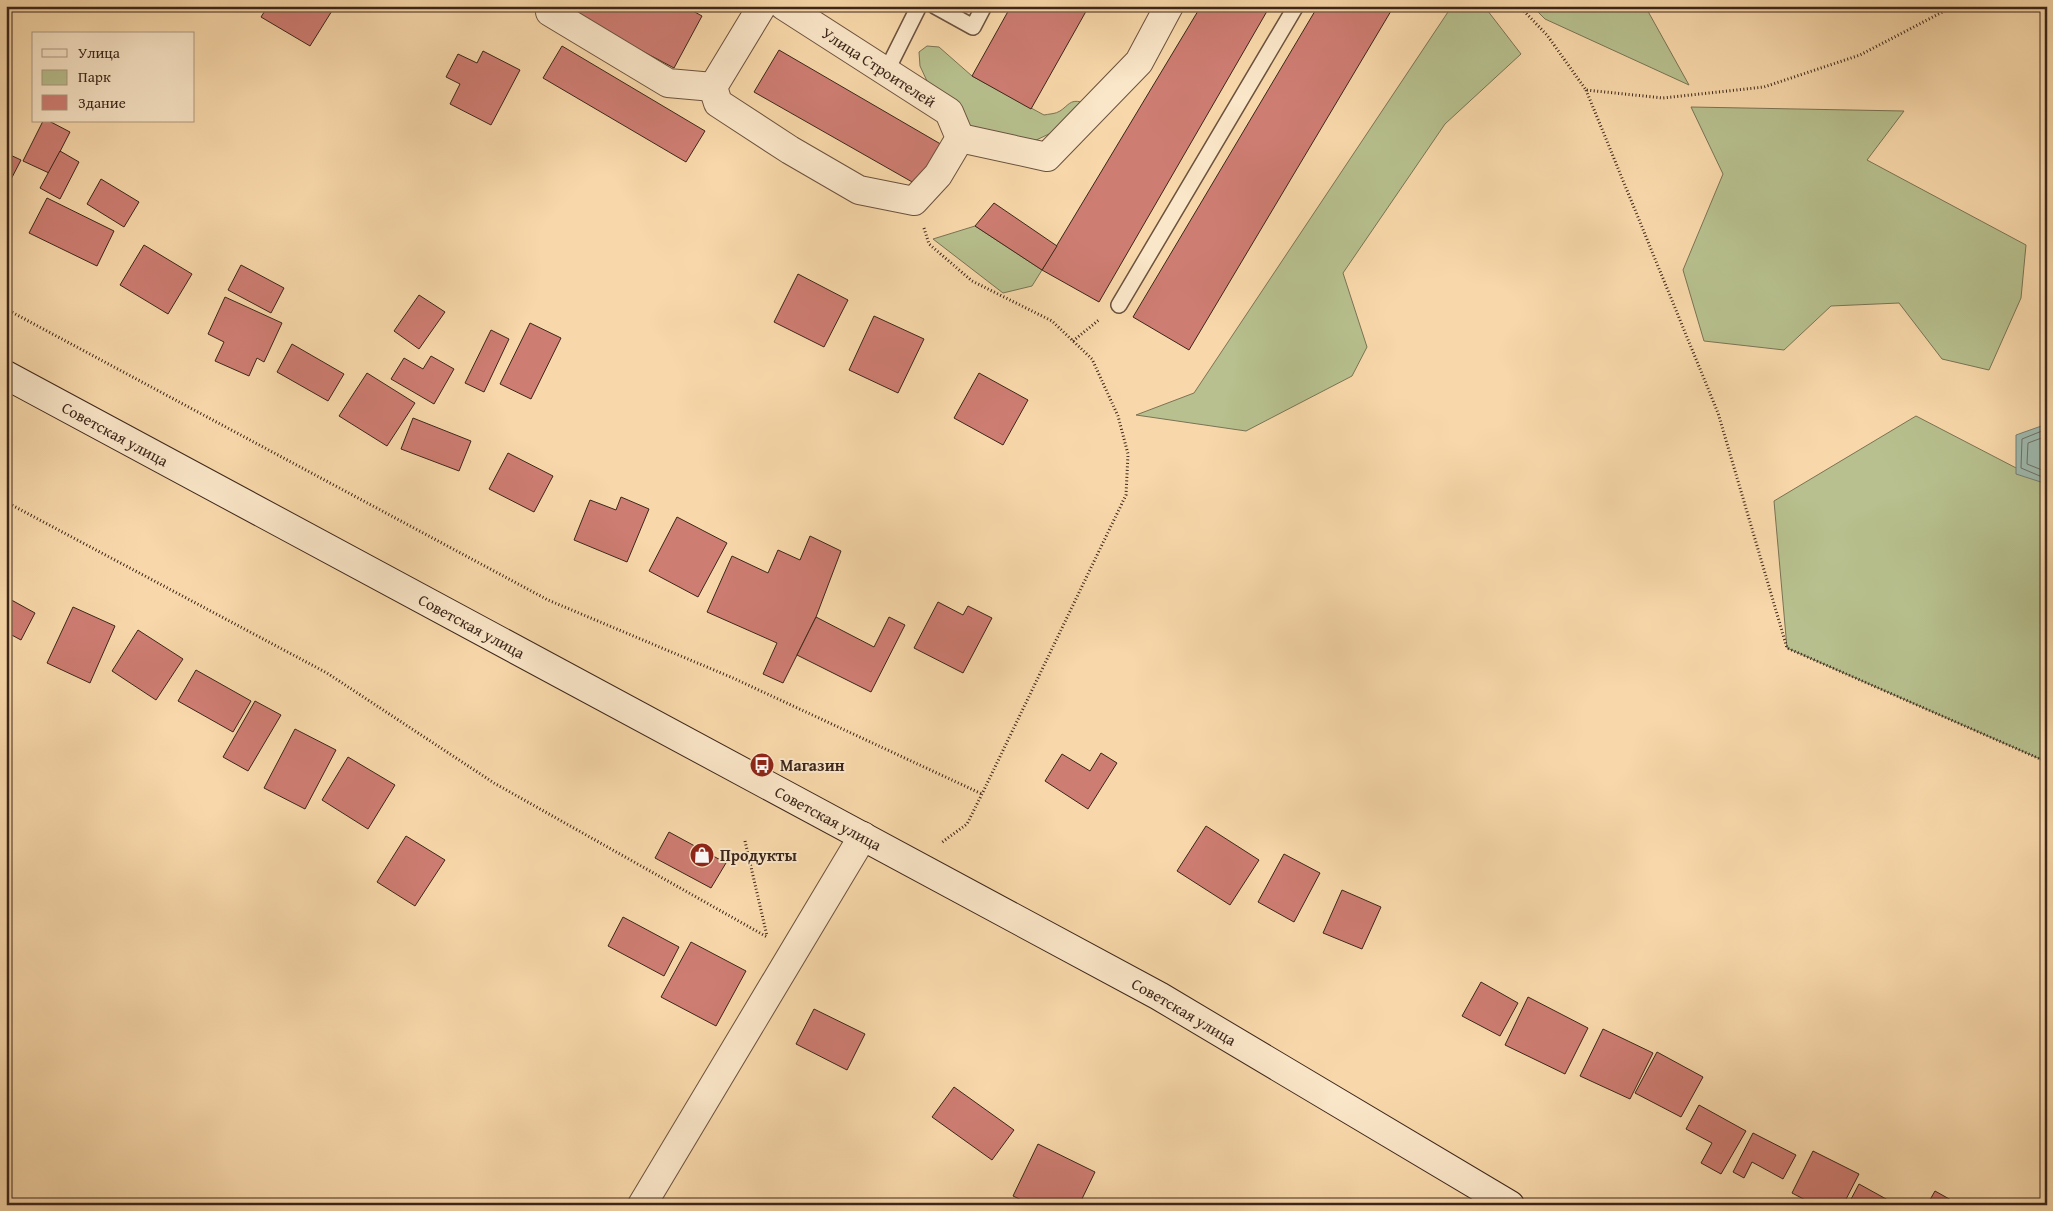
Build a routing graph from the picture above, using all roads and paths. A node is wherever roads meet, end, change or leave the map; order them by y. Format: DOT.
graph roads {
  1 [pos="762,6"];
  2 [pos="784,6"];
  3 [pos="919,6"];
  4 [pos="935,6"];
  5 [pos="984,6"];
  6 [pos="1168,6"];
  7 [pos="1296,6"];
  8 [pos="1519,6"];
  9 [pos="1954,6"];
  10 [pos="550,12"];
  11 [pos="886,72"];
  12 [pos="713,87"];
  13 [pos="1586,90"];
  14 [pos="960,138"];
  15 [pos="914,201"];
  16 [pos="1119,305"];
  17 [pos="6,309"];
  18 [pos="1073,341"];
  19 [pos="6,375"];
  20 [pos="6,502"];
  21 [pos="2047,762"];
  22 [pos="982,794"];
  23 [pos="863,836"];
  24 [pos="745,841"];
  25 [pos="912,864"];
  26 [pos="767,938"];
  27 [pos="777,979"];
  28 [pos="642,1205"];
  29 [pos="1510,1205"];
  1 -- 12 [label="street"];
  2 -- 11 [label="street, Улица Строителей"];
  3 -- 11 [label="lane"];
  4 -- 5 [label="lane"];
  6 -- 14 [label="street"];
  7 -- 16 [label="lane"];
  8 -- 13 [label="path"];
  9 -- 13 [label="path"];
  10 -- 12 [label="street"];
  11 -- 14 [label="street, Улица Строителей"];
  12 -- 15 [label="street"];
  13 -- 21 [label="path"];
  14 -- 15 [label="street"];
  15 -- 18 [label="path"];
  16 -- 18 [label="path"];
  17 -- 22 [label="path"];
  18 -- 22 [label="path"];
  19 -- 23 [label="street, Советская улица"];
  20 -- 26 [label="path"];
  22 -- 25 [label="path"];
  23 -- 25 [label="street, Советская улица"];
  23 -- 27 [label="street"];
  24 -- 26 [label="path"];
  25 -- 29 [label="street, Советская улица"];
  26 -- 27 [label="path"];
  27 -- 28 [label="street"];
}
